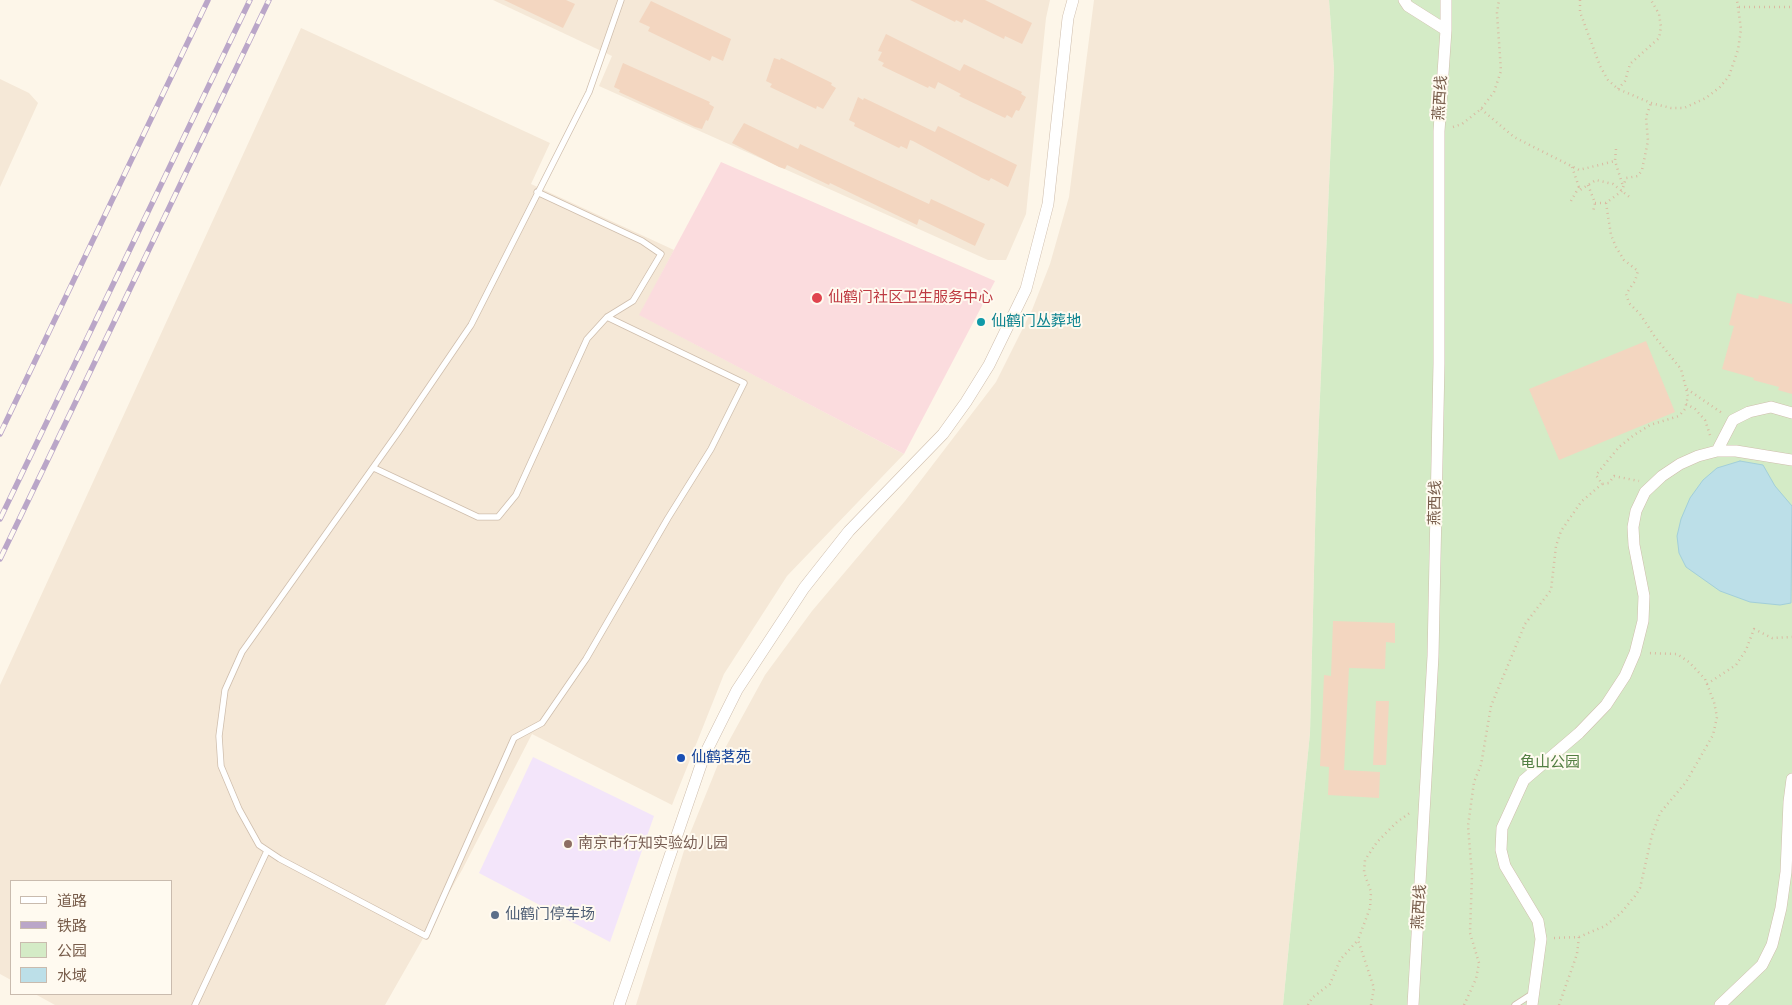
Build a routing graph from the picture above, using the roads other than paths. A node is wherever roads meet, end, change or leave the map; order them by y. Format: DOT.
graph roads {
  1 [pos="621,0"];
  2 [pos="1073,0"];
  3 [pos="1404,0"];
  4 [pos="1446,0"];
  5 [pos="1446,30"];
  6 [pos="537,192"];
  7 [pos="607,317"];
  8 [pos="1792,413"];
  9 [pos="1718,448"];
  10 [pos="1792,460"];
  11 [pos="374,468"];
  12 [pos="1792,779"];
  13 [pos="267,850"];
  14 [pos="1533,999"];
  15 [pos="195,1005"];
  16 [pos="619,1005"];
  17 [pos="1413,1005"];
  18 [pos="1515,1005"];
  19 [pos="1720,1005"];
  1 -- 6 [label="lane"];
  2 -- 16 [label="street"];
  3 -- 5 [label="street"];
  4 -- 5 [label="street, 燕西线"];
  5 -- 17 [label="street, 燕西线"];
  6 -- 7 [label="lane"];
  6 -- 11 [label="lane"];
  7 -- 11 [label="lane"];
  7 -- 13 [label="lane"];
  8 -- 9 [label="street"];
  9 -- 10 [label="street"];
  9 -- 14 [label="street"];
  11 -- 13 [label="lane"];
  12 -- 19 [label="street"];
  13 -- 15 [label="lane"];
  14 -- 18 [label="lane"];
}
